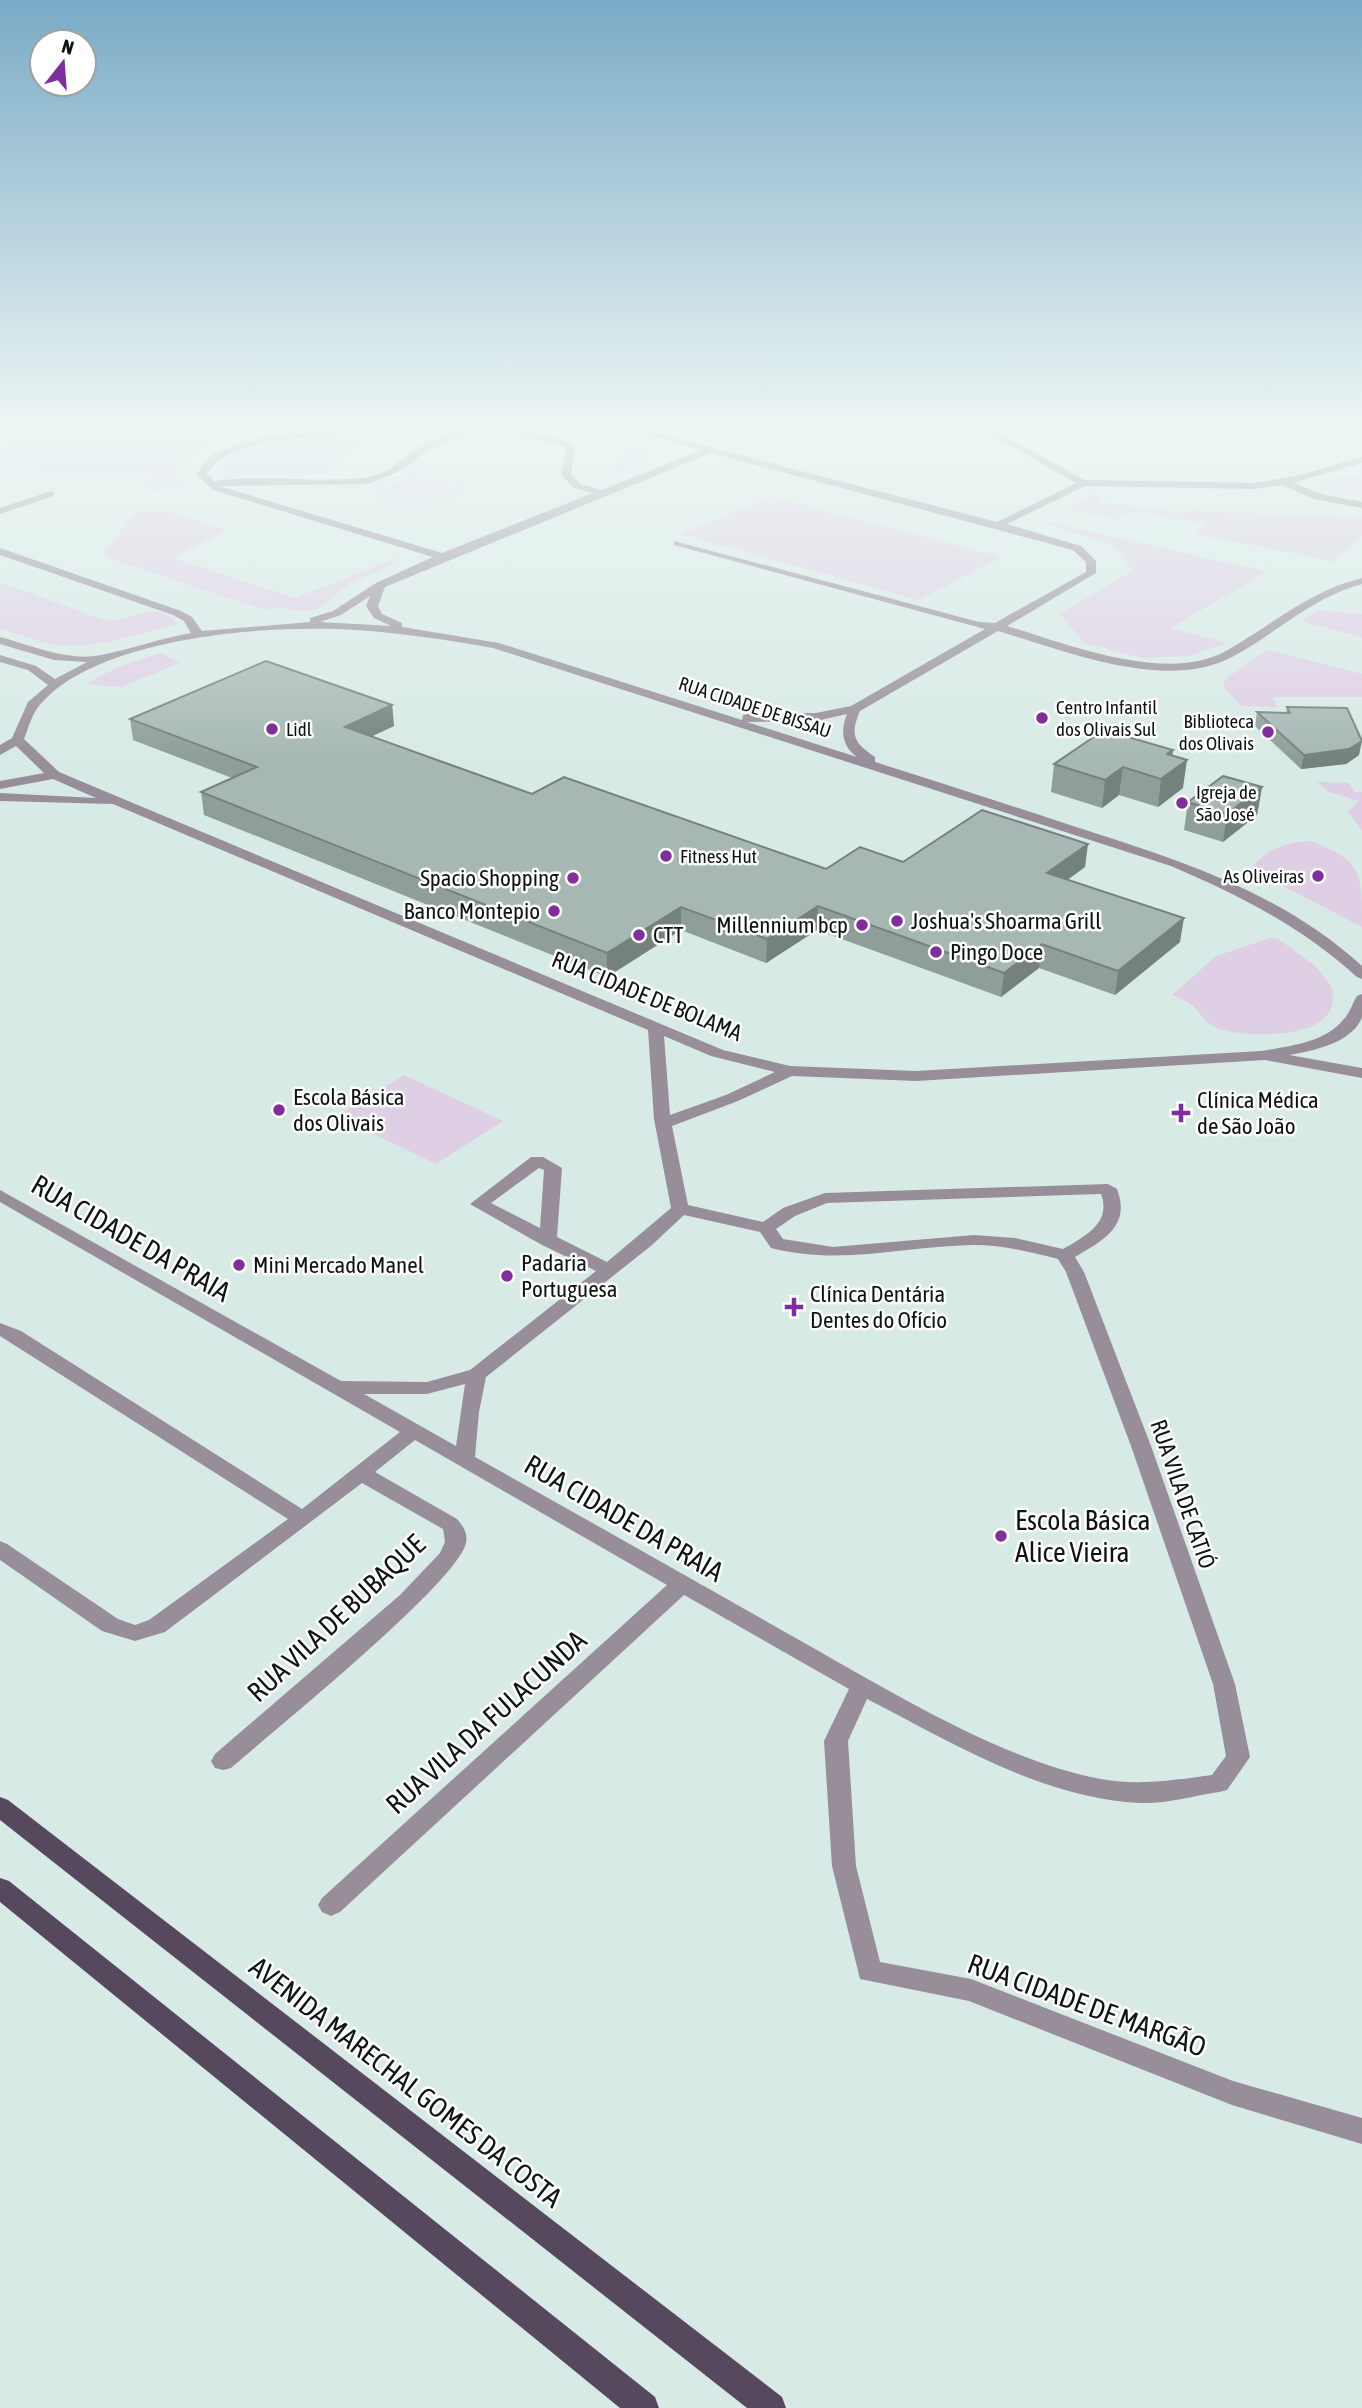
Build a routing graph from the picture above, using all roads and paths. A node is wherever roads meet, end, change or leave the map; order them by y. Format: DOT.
graph roads {
  1 [pos="372,536"];
  2 [pos="496,536"];
  3 [pos="1037,536"];
  4 [pos="678,543"];
  5 [pos="0,551"];
  6 [pos="443,558"];
  7 [pos="1362,581"];
  8 [pos="380,585"];
  9 [pos="294,626"];
  10 [pos="997,627"];
  11 [pos="410,630"];
  12 [pos="198,635"];
  13 [pos="0,640"];
  14 [pos="0,659"];
  15 [pos="100,660"];
  16 [pos="54,683"];
  17 [pos="855,709"];
  18 [pos="719,716"];
  19 [pos="18,740"];
  20 [pos="0,751"];
  21 [pos="882,768"];
  22 [pos="54,775"];
  23 [pos="0,785"];
  24 [pos="0,797"];
  25 [pos="119,803"];
  26 [pos="1362,974"];
  27 [pos="1362,999"];
  28 [pos="656,1029"];
  29 [pos="1261,1056"];
  30 [pos="790,1072"];
  31 [pos="1362,1073"];
  32 [pos="665,1123"];
  33 [pos="0,1195"];
  34 [pos="680,1209"];
  35 [pos="766,1228"];
  36 [pos="548,1241"];
  37 [pos="1065,1255"];
  38 [pos="608,1270"];
  39 [pos="0,1329"];
  40 [pos="477,1374"];
  41 [pos="336,1387"];
  42 [pos="414,1431"];
  43 [pos="466,1460"];
  44 [pos="360,1473"];
  45 [pos="303,1519"];
  46 [pos="0,1549"];
  47 [pos="682,1584"];
  48 [pos="862,1686"];
  49 [pos="1238,1756"];
  50 [pos="223,1761"];
  51 [pos="0,1807"];
  52 [pos="0,1888"];
  53 [pos="331,1905"];
  54 [pos="1362,2131"];
  55 [pos="643,2408"];
  56 [pos="771,2408"];
  1 -- 6 [label="street"];
  2 -- 6 [label="street"];
  3 -- 10 [label="street"];
  4 -- 10 [label="street"];
  5 -- 12 [label="street"];
  6 -- 8 [label="street"];
  7 -- 10 [label="street"];
  8 -- 9 [label="street"];
  8 -- 11 [label="street"];
  9 -- 11 [label="street, RUA CIDADE DE BISSAU"];
  9 -- 12 [label="street, RUA CIDADE DE BISSAU"];
  10 -- 17 [label="street"];
  11 -- 18 [label="street, RUA CIDADE DE BISSAU"];
  12 -- 15 [label="street, RUA CIDADE DE BISSAU"];
  13 -- 15 [label="street, RUA CIDADE DE BISSAU"];
  14 -- 16 [label="street"];
  15 -- 16 [label="street, RUA CIDADE DE BISSAU"];
  16 -- 19 [label="street, RUA CIDADE DE BISSAU"];
  17 -- 18 [label="street"];
  17 -- 21 [label="street"];
  18 -- 21 [label="street, RUA CIDADE DE BISSAU"];
  19 -- 20 [label="street"];
  19 -- 22 [label="street"];
  21 -- 26 [label="street, RUA CIDADE DE BISSAU"];
  22 -- 23 [label="street"];
  22 -- 25 [label="street, RUA CIDADE DE BOLAMA"];
  24 -- 25 [label="street"];
  25 -- 28 [label="street, RUA CIDADE DE BOLAMA"];
  27 -- 29 [label="street, RUA CIDADE DE BOLAMA"];
  28 -- 30 [label="street, RUA CIDADE DE BOLAMA"];
  28 -- 32 [label="street"];
  29 -- 30 [label="street, RUA CIDADE DE BOLAMA"];
  29 -- 31 [label="street, RUA CIDADE DE BOLAMA"];
  30 -- 32 [label="street"];
  32 -- 34 [label="street"];
  33 -- 41 [label="street, RUA CIDADE DA PRAIA"];
  34 -- 35 [label="street"];
  34 -- 38 [label="street"];
  35 -- 37 [label="street"];
  35 -- 37 [label="street"];
  36 -- 36 [label="street"];
  36 -- 38 [label="street"];
  37 -- 49 [label="street, RUA VILA DE CATIÓ"];
  38 -- 40 [label="street"];
  39 -- 45 [label="street"];
  40 -- 41 [label="street"];
  40 -- 43 [label="street"];
  41 -- 42 [label="street, RUA CIDADE DA PRAIA"];
  42 -- 43 [label="street, RUA CIDADE DA PRAIA"];
  42 -- 44 [label="street"];
  43 -- 47 [label="street, RUA CIDADE DA PRAIA"];
  44 -- 45 [label="street"];
  44 -- 50 [label="street, RUA VILA DE BUBAQUE"];
  45 -- 46 [label="street"];
  47 -- 48 [label="street, RUA CIDADE DA PRAIA"];
  47 -- 53 [label="street, RUA VILA DA FULACUNDA"];
  48 -- 49 [label="street, RUA CIDADE DA PRAIA"];
  48 -- 54 [label="street, RUA CIDADE DE MARGÃO"];
  51 -- 56 [label="main road, AVENIDA MARECHAL GOMES DA COSTA"];
  52 -- 55 [label="main road"];
}
